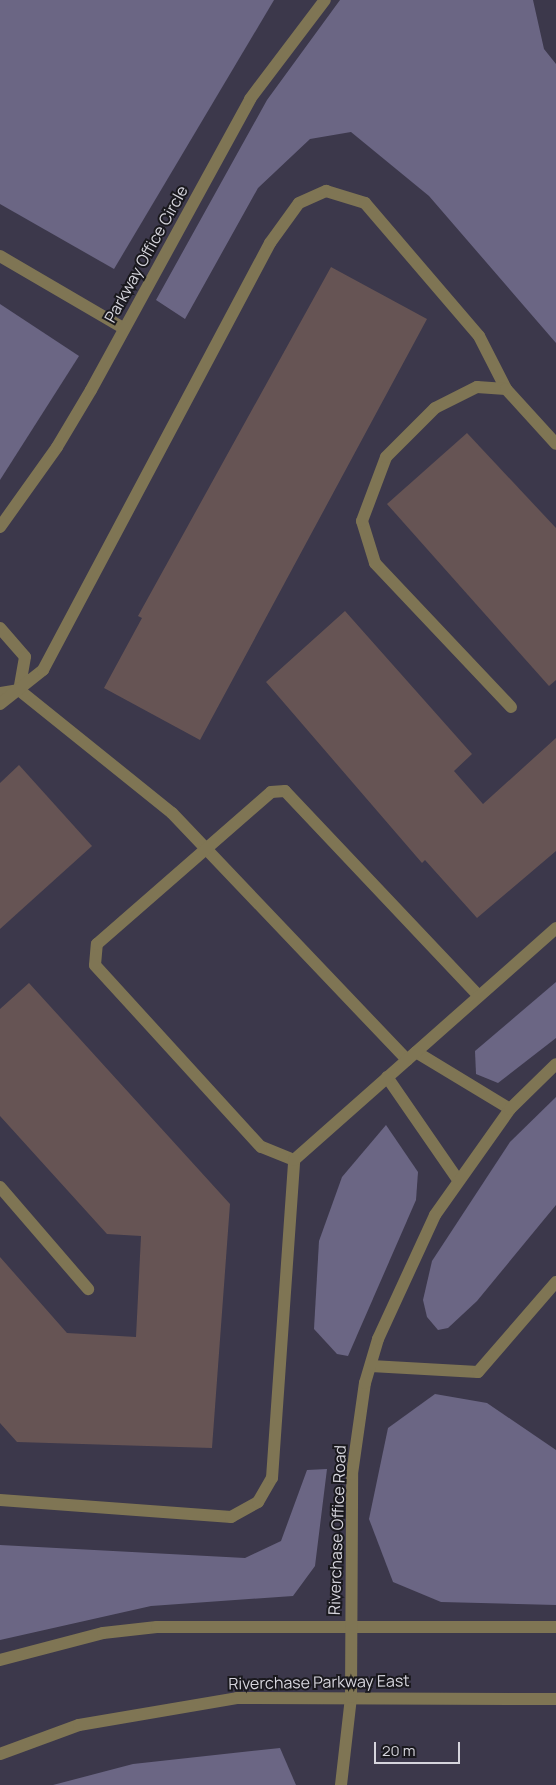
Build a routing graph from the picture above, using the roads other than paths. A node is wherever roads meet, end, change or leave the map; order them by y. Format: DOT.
graph roads {
  1 [pos="325,0"];
  2 [pos="0,256"];
  3 [pos="123,328"];
  4 [pos="506,388"];
  5 [pos="556,444"];
  6 [pos="0,527"];
  7 [pos="0,628"];
  8 [pos="19,690"];
  9 [pos="0,693"];
  10 [pos="0,704"];
  11 [pos="511,707"];
  12 [pos="208,848"];
  13 [pos="556,928"];
  14 [pos="479,996"];
  15 [pos="412,1056"];
  16 [pos="556,1064"];
  17 [pos="387,1077"];
  18 [pos="510,1109"];
  19 [pos="294,1160"];
  20 [pos="458,1180"];
  21 [pos="0,1187"];
  22 [pos="556,1282"];
  23 [pos="88,1289"];
  24 [pos="371,1366"];
  25 [pos="0,1500"];
  26 [pos="350,1627"];
  27 [pos="556,1627"];
  28 [pos="0,1660"];
  29 [pos="351,1697"];
  30 [pos="556,1699"];
  31 [pos="0,1754"];
  32 [pos="341,1785"];
  1 -- 3 [label="street, Parkway Office Circle"];
  2 -- 3 [label="street"];
  3 -- 6 [label="street, Parkway Office Circle"];
  4 -- 5 [label="street"];
  4 -- 8 [label="street"];
  4 -- 11 [label="street"];
  7 -- 8 [label="street"];
  8 -- 9 [label="street"];
  8 -- 10 [label="street"];
  8 -- 12 [label="street"];
  12 -- 14 [label="street"];
  12 -- 15 [label="street"];
  12 -- 19 [label="street"];
  13 -- 14 [label="street"];
  14 -- 15 [label="street"];
  15 -- 17 [label="street"];
  15 -- 18 [label="street"];
  16 -- 18 [label="street, Riverchase Office Road"];
  17 -- 19 [label="street"];
  17 -- 20 [label="street"];
  18 -- 20 [label="street, Riverchase Office Road"];
  19 -- 25 [label="street"];
  20 -- 24 [label="street, Riverchase Office Road"];
  21 -- 23 [label="street"];
  22 -- 24 [label="street"];
  24 -- 26 [label="street, Riverchase Office Road"];
  26 -- 27 [label="street"];
  26 -- 28 [label="street"];
  26 -- 29 [label="street, Riverchase Office Road"];
  29 -- 30 [label="street, Riverchase Parkway East"];
  29 -- 31 [label="street, Riverchase Parkway East"];
  29 -- 32 [label="street, Riverchase Office Road"];
}
